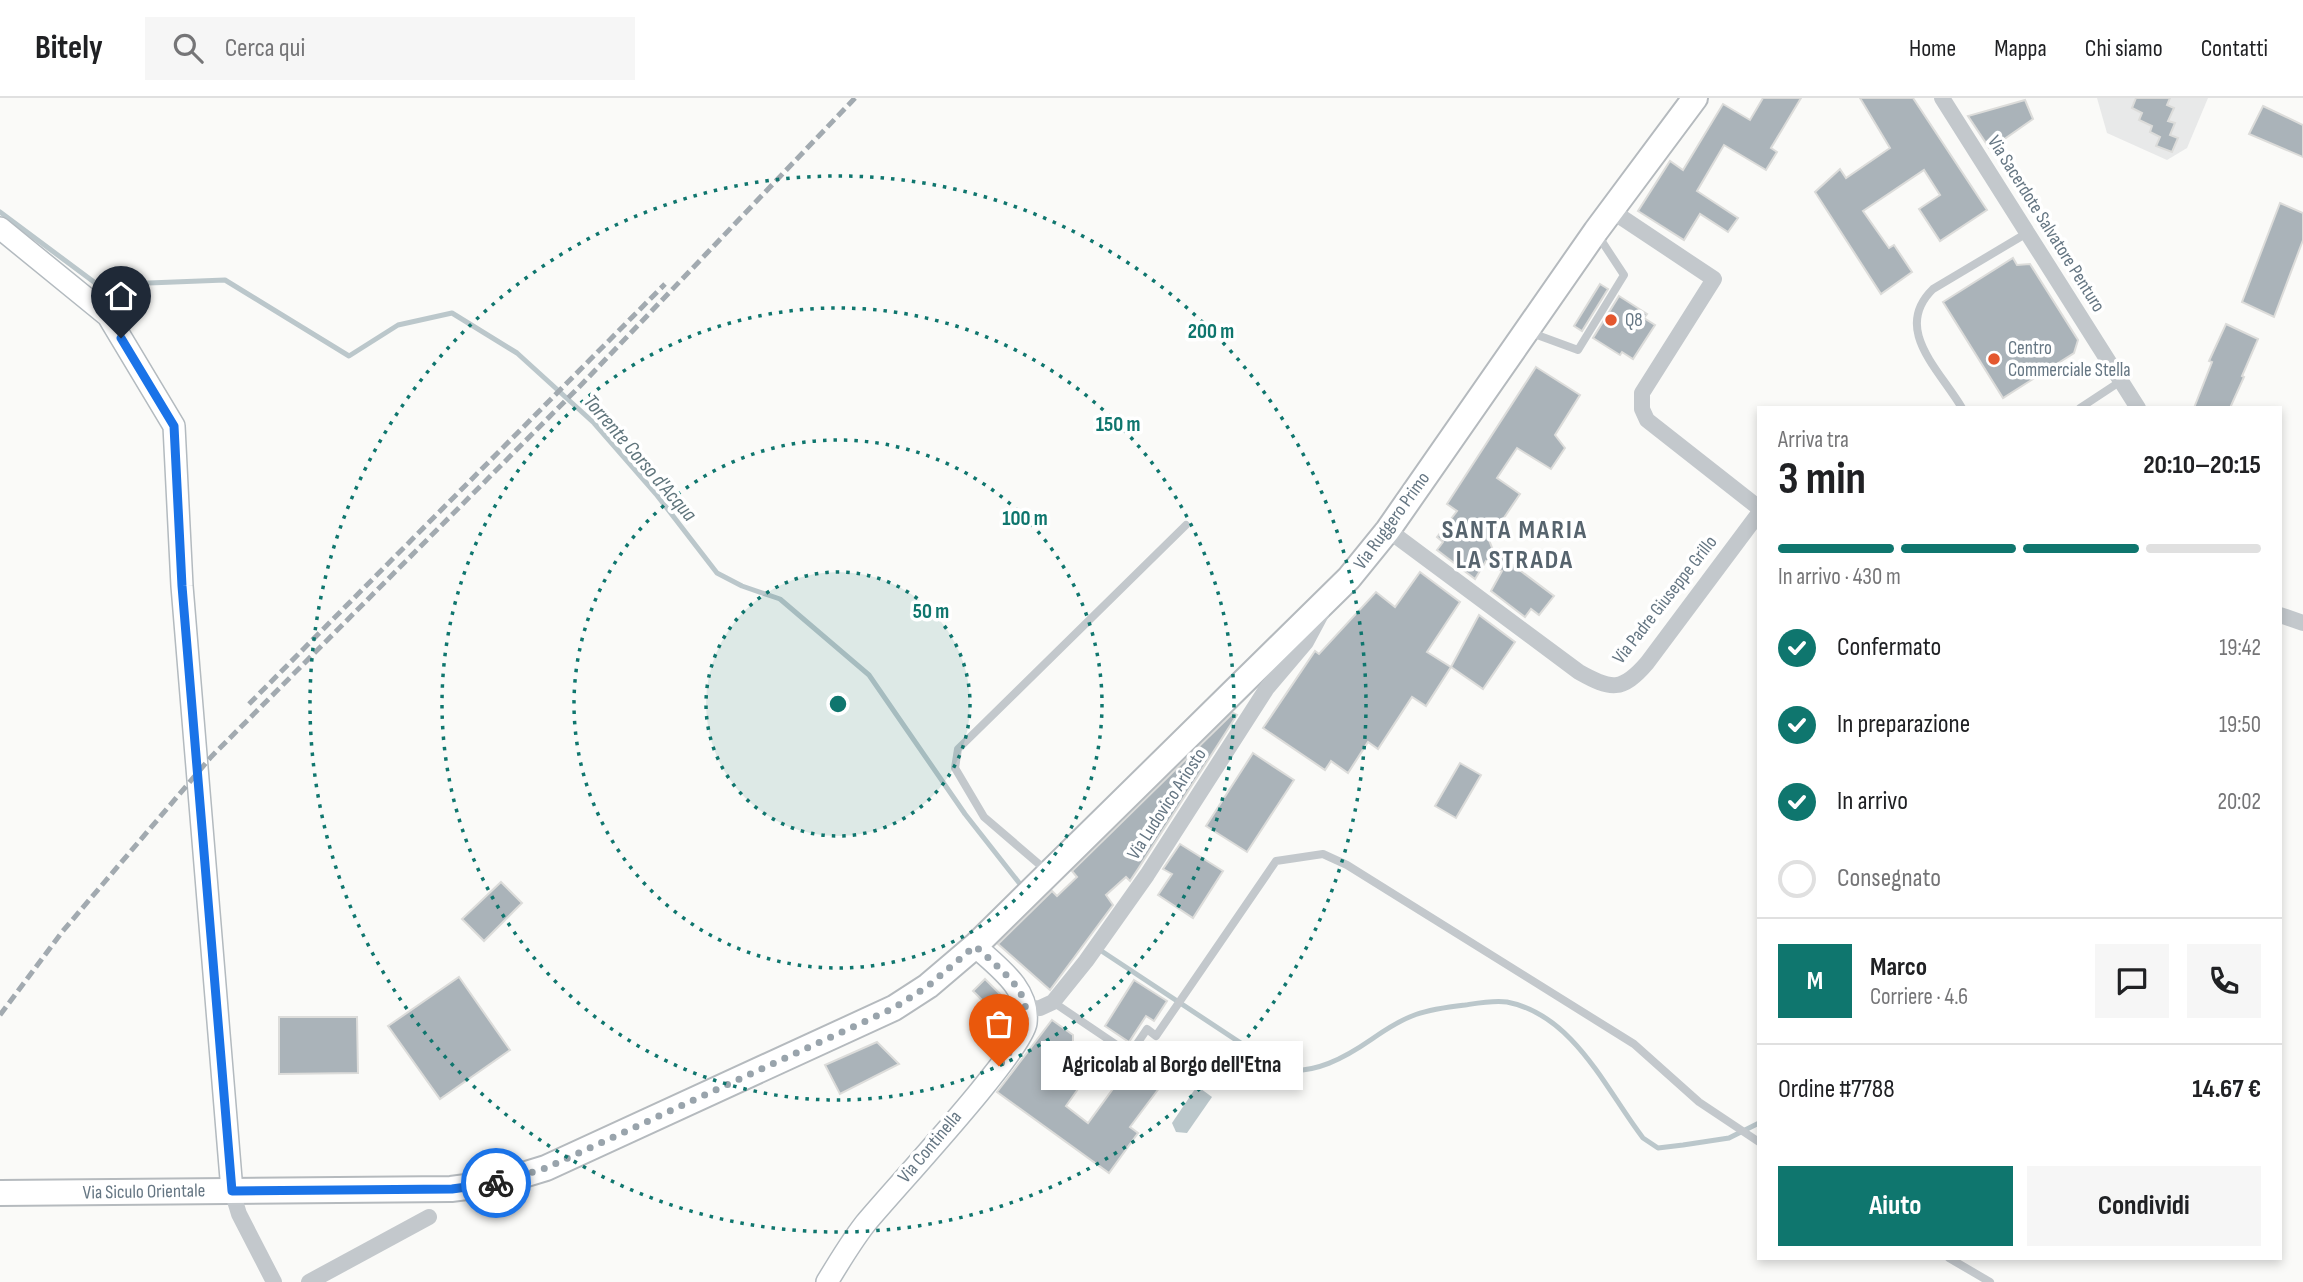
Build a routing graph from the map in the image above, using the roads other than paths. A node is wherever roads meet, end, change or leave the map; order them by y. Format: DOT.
graph roads {
  1 [pos="1695,98"];
  2 [pos="1942,98"];
  3 [pos="1612,211"];
  4 [pos="0,228"];
  5 [pos="1596,232"];
  6 [pos="2027,233"];
  7 [pos="1526,331"];
  8 [pos="2121,381"];
  9 [pos="1961,406"];
  10 [pos="2083,406"];
  11 [pos="2137,406"];
  12 [pos="1757,506"];
  13 [pos="1757,516"];
  14 [pos="1186,525"];
  15 [pos="1388,530"];
  16 [pos="1327,603"];
  17 [pos="2282,616"];
  18 [pos="2303,623"];
  19 [pos="1050,873"];
  20 [pos="975,946"];
  21 [pos="1053,1002"];
  22 [pos="1026,1009"];
  23 [pos="1756,1140"];
  24 [pos="232,1191"];
  25 [pos="0,1193"];
  26 [pos="429,1217"];
  27 [pos="1952,1260"];
  28 [pos="274,1282"];
  29 [pos="309,1282"];
  30 [pos="827,1282"];
  31 [pos="1990,1282"];
  1 -- 3 [label="main road, Via Ruggero Primo"];
  2 -- 6 [label="street, Via Sacerdote Salvatore Penturo"];
  3 -- 5 [label="main road, Via Ruggero Primo"];
  3 -- 12 [label="street"];
  4 -- 24 [label="street"];
  5 -- 7 [label="main road, Via Ruggero Primo"];
  5 -- 7 [label="lane"];
  6 -- 8 [label="street, Via Sacerdote Salvatore Penturo"];
  6 -- 9 [label="lane"];
  7 -- 15 [label="main road, Via Ruggero Primo"];
  8 -- 10 [label="lane"];
  8 -- 11 [label="street, Via Sacerdote Salvatore Penturo"];
  13 -- 15 [label="street, Via Padre Giuseppe Grillo"];
  14 -- 19 [label="lane"];
  15 -- 16 [label="main road, Via Ruggero Primo"];
  16 -- 19 [label="main road, Via Ruggero Primo"];
  16 -- 21 [label="street, Via Ludovico Ariosto"];
  17 -- 18 [label="street"];
  19 -- 20 [label="main road, Via Ruggero Primo"];
  20 -- 22 [label="street"];
  20 -- 24 [label="main road, Via Siculo Orientale"];
  21 -- 22 [label="street"];
  21 -- 23 [label="lane"];
  22 -- 30 [label="street, Via Continella"];
  24 -- 25 [label="main road, Via Siculo Orientale"];
  24 -- 28 [label="street"];
  26 -- 29 [label="street"];
  27 -- 31 [label="lane"];
}
